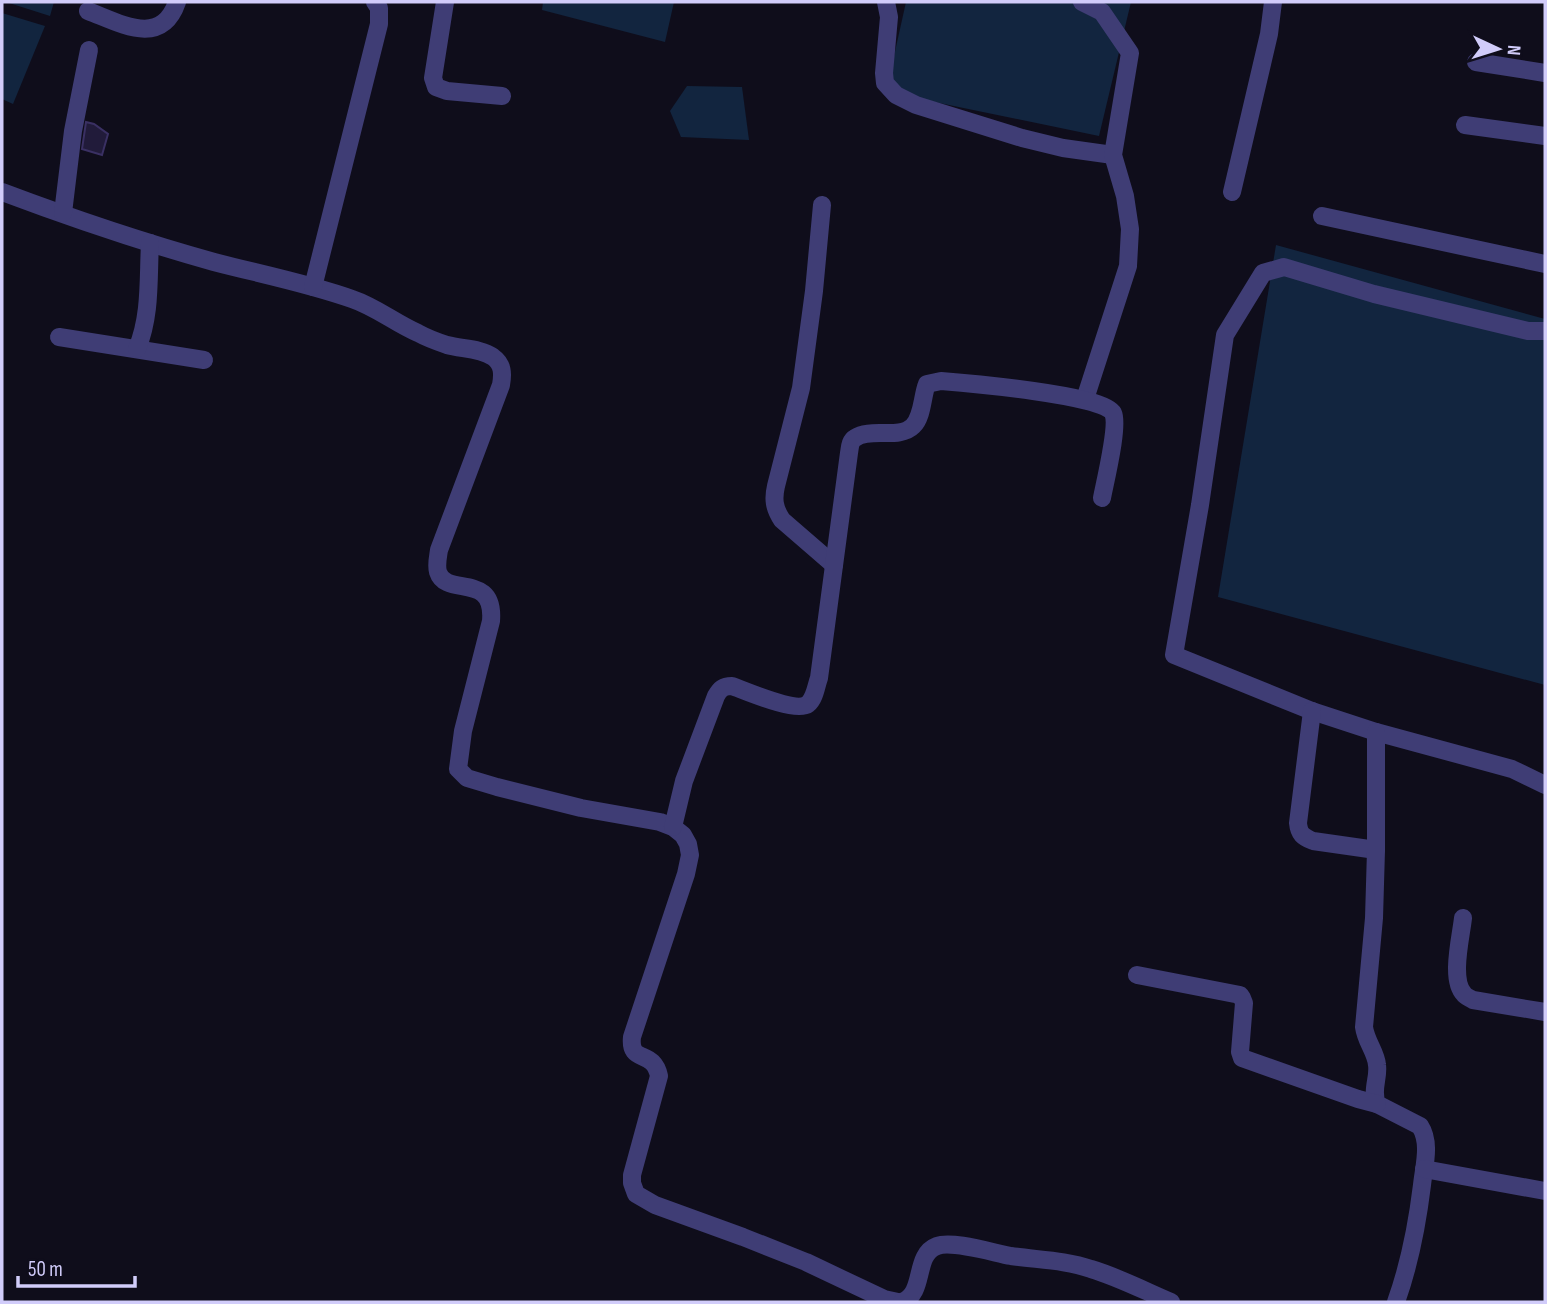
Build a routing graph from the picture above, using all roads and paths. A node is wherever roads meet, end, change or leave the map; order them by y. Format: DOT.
graph roads {
  1 [pos="177,2"];
  2 [pos="375,2"];
  3 [pos="445,2"];
  4 [pos="886,2"];
  5 [pos="1082,2"];
  6 [pos="1273,2"];
  7 [pos="88,11"];
  8 [pos="89,50"];
  9 [pos="1476,62"];
  10 [pos="1545,73"];
  11 [pos="502,96"];
  12 [pos="1465,125"];
  13 [pos="1545,136"];
  14 [pos="1113,155"];
  15 [pos="2,192"];
  16 [pos="1232,192"];
  17 [pos="822,205"];
  18 [pos="63,213"];
  19 [pos="1322,216"];
  20 [pos="150,243"];
  21 [pos="1545,264"];
  22 [pos="313,287"];
  23 [pos="1545,331"];
  24 [pos="59,337"];
  25 [pos="137,349"];
  26 [pos="204,360"];
  27 [pos="1086,399"];
  28 [pos="1102,498"];
  29 [pos="834,565"];
  30 [pos="1312,711"];
  31 [pos="1376,732"];
  32 [pos="1545,785"];
  33 [pos="673,827"];
  34 [pos="1377,850"];
  35 [pos="1463,918"];
  36 [pos="1137,975"];
  37 [pos="1545,1012"];
  38 [pos="1377,1104"];
  39 [pos="1424,1169"];
  40 [pos="1545,1191"];
  41 [pos="900,1302"];
  42 [pos="1171,1302"];
  43 [pos="1396,1302"];
  1 -- 7 [label="street"];
  2 -- 22 [label="street"];
  3 -- 11 [label="street"];
  4 -- 14 [label="street"];
  5 -- 14 [label="street"];
  6 -- 16 [label="street"];
  8 -- 18 [label="street"];
  9 -- 10 [label="street"];
  12 -- 13 [label="street"];
  14 -- 27 [label="street"];
  15 -- 18 [label="street"];
  17 -- 29 [label="street"];
  18 -- 20 [label="street"];
  19 -- 21 [label="street"];
  20 -- 22 [label="street"];
  20 -- 25 [label="street"];
  22 -- 33 [label="street"];
  23 -- 30 [label="street"];
  24 -- 25 [label="street"];
  25 -- 26 [label="street"];
  27 -- 28 [label="street"];
  27 -- 29 [label="street"];
  29 -- 33 [label="street"];
  30 -- 31 [label="street"];
  30 -- 34 [label="street"];
  31 -- 32 [label="street"];
  31 -- 34 [label="street"];
  33 -- 41 [label="street"];
  34 -- 38 [label="street"];
  35 -- 37 [label="street"];
  36 -- 38 [label="street"];
  38 -- 39 [label="street"];
  39 -- 40 [label="street"];
  39 -- 43 [label="street"];
  41 -- 42 [label="street"];
}
